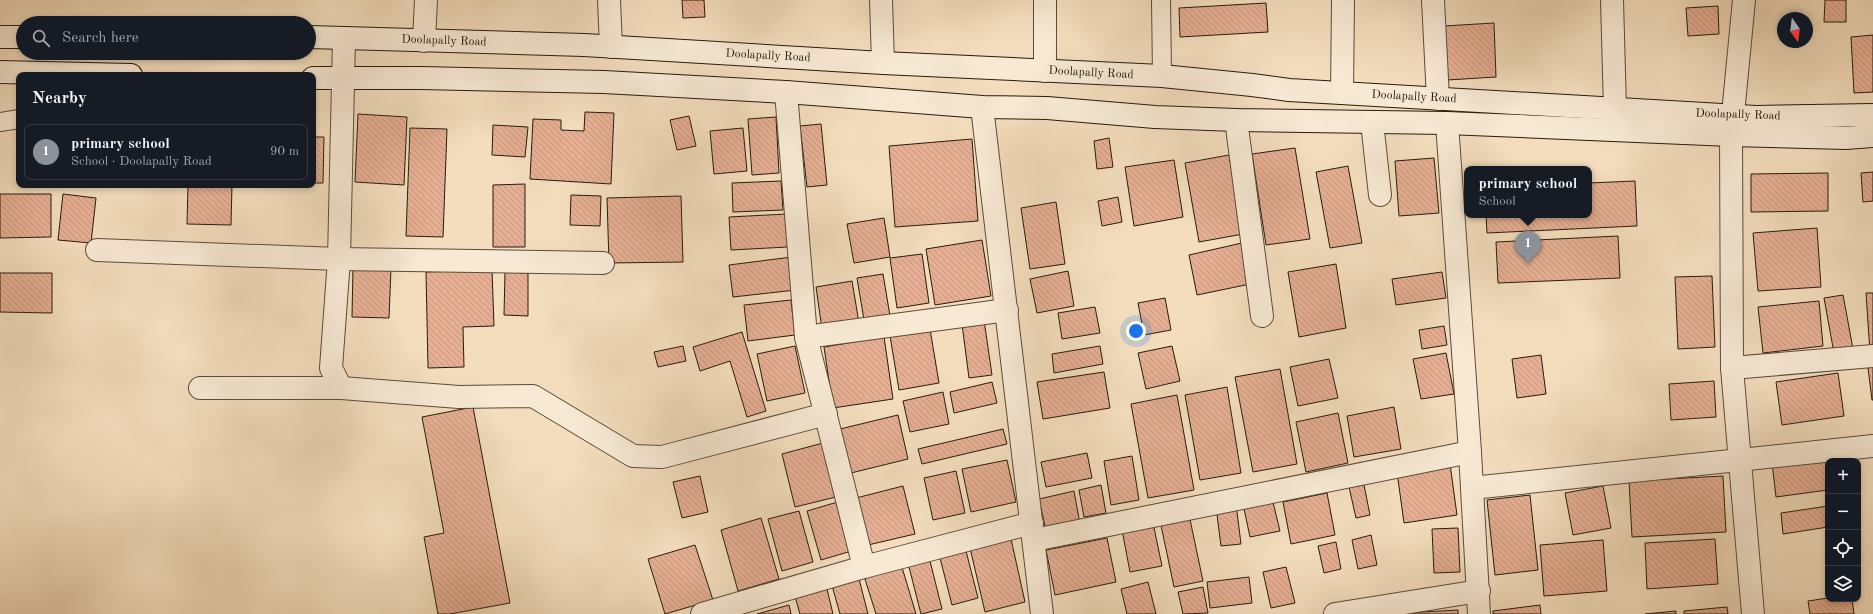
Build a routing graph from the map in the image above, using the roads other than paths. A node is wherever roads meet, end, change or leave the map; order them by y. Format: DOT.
graph roads {
  1 [pos="426,0"];
  2 [pos="609,0"];
  3 [pos="881,0"];
  4 [pos="1045,0"];
  5 [pos="1161,0"];
  6 [pos="1342,0"];
  7 [pos="1434,0"];
  8 [pos="1612,0"];
  9 [pos="1744,0"];
  10 [pos="0,37"];
  11 [pos="16,37"];
  12 [pos="316,37"];
  13 [pos="344,38"];
  14 [pos="424,41"];
  15 [pos="611,47"];
  16 [pos="883,63"];
  17 [pos="1045,70"];
  18 [pos="0,72"];
  19 [pos="16,73"];
  20 [pos="1162,76"];
  21 [pos="316,78"];
  22 [pos="343,79"];
  23 [pos="786,92"];
  24 [pos="1342,93"];
  25 [pos="1438,99"];
  26 [pos="982,107"];
  27 [pos="1615,109"];
  28 [pos="1873,115"];
  29 [pos="16,119"];
  30 [pos="1236,120"];
  31 [pos="0,122"];
  32 [pos="1372,122"];
  33 [pos="1447,123"];
  34 [pos="1732,126"];
  35 [pos="1873,136"];
  36 [pos="1380,195"];
  37 [pos="97,250"];
  38 [pos="339,259"];
  39 [pos="603,263"];
  40 [pos="1007,310"];
  41 [pos="1262,316"];
  42 [pos="806,337"];
  43 [pos="1873,356"];
  44 [pos="1732,368"];
  45 [pos="200,388"];
  46 [pos="341,388"];
  47 [pos="826,414"];
  48 [pos="1873,446"];
  49 [pos="1470,452"];
  50 [pos="1740,460"];
  51 [pos="1472,488"];
  52 [pos="1033,531"];
  53 [pos="864,567"];
  54 [pos="1479,591"];
  55 [pos="702,614"];
  56 [pos="1042,614"];
  57 [pos="1335,614"];
  58 [pos="1479,614"];
  59 [pos="1752,614"];
  1 -- 14 [label="street"];
  2 -- 15 [label="street"];
  3 -- 16 [label="street"];
  4 -- 17 [label="street"];
  5 -- 20 [label="lane"];
  6 -- 24 [label="street"];
  7 -- 25 [label="street"];
  8 -- 27 [label="street"];
  9 -- 34 [label="street"];
  10 -- 11 [label="street"];
  12 -- 13 [label="street, Doolapally Road"];
  13 -- 14 [label="street, Doolapally Road"];
  13 -- 22 [label="street"];
  14 -- 15 [label="street, Doolapally Road"];
  15 -- 16 [label="street, Doolapally Road"];
  16 -- 17 [label="street, Doolapally Road"];
  17 -- 20 [label="street, Doolapally Road"];
  18 -- 19 [label="street"];
  20 -- 24 [label="street, Doolapally Road"];
  21 -- 22 [label="street, Doolapally Road"];
  22 -- 23 [label="street, Doolapally Road"];
  22 -- 38 [label="street"];
  23 -- 26 [label="street, Doolapally Road"];
  23 -- 42 [label="street"];
  24 -- 25 [label="street, Doolapally Road"];
  25 -- 27 [label="street, Doolapally Road"];
  26 -- 30 [label="street, Doolapally Road"];
  26 -- 40 [label="street"];
  27 -- 34 [label="street, Doolapally Road"];
  28 -- 34 [label="street, Doolapally Road"];
  29 -- 31 [label="lane"];
  30 -- 32 [label="street, Doolapally Road"];
  30 -- 41 [label="street"];
  32 -- 33 [label="street, Doolapally Road"];
  32 -- 36 [label="street"];
  33 -- 34 [label="street, Doolapally Road"];
  33 -- 49 [label="street"];
  34 -- 35 [label="street, Doolapally Road"];
  34 -- 44 [label="street"];
  37 -- 38 [label="street"];
  38 -- 39 [label="street"];
  38 -- 46 [label="street"];
  40 -- 42 [label="street"];
  40 -- 52 [label="street"];
  42 -- 47 [label="street"];
  43 -- 44 [label="street"];
  44 -- 50 [label="street"];
  45 -- 46 [label="street"];
  46 -- 47 [label="street"];
  47 -- 53 [label="street"];
  48 -- 50 [label="street"];
  49 -- 51 [label="street"];
  49 -- 52 [label="street"];
  50 -- 51 [label="street"];
  50 -- 59 [label="street"];
  51 -- 54 [label="street"];
  52 -- 53 [label="street"];
  52 -- 56 [label="street"];
  53 -- 55 [label="street"];
  54 -- 57 [label="street"];
  54 -- 58 [label="street"];
}
